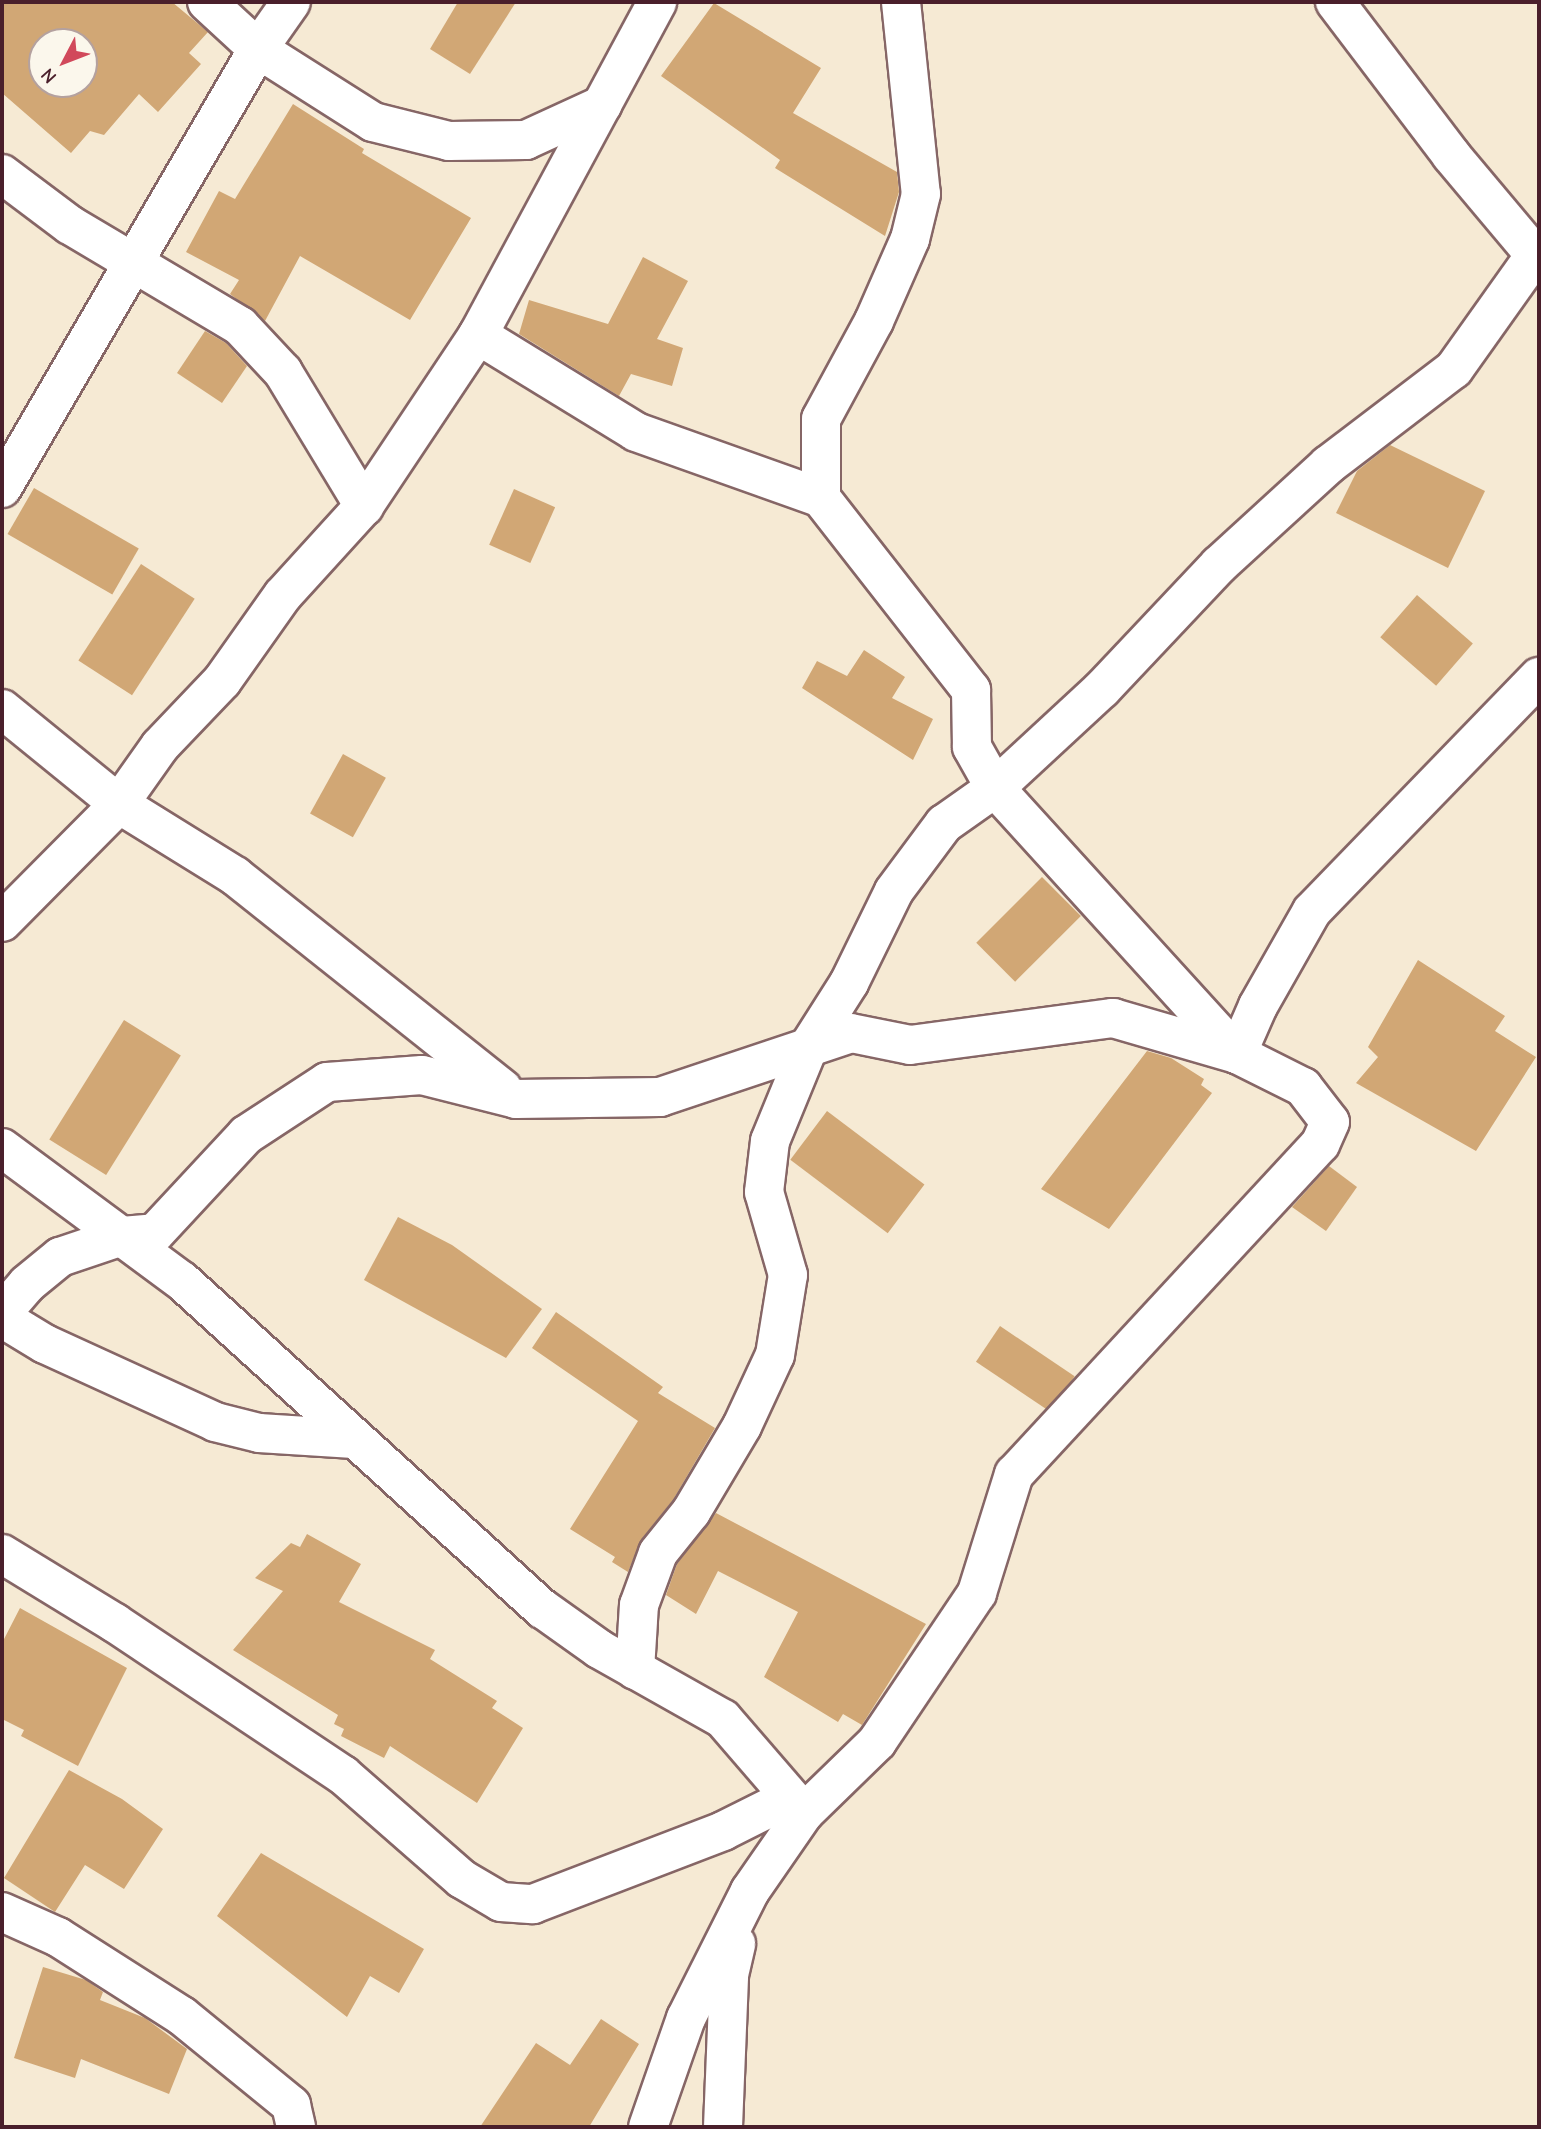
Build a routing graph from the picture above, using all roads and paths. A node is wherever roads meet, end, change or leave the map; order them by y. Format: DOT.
graph roads {
  1 [pos="207,2"];
  2 [pos="291,2"];
  3 [pos="657,2"];
  4 [pos="901,2"];
  5 [pos="1335,2"];
  6 [pos="258,49"];
  7 [pos="602,105"];
  8 [pos="2,174"];
  9 [pos="1537,258"];
  10 [pos="135,265"];
  11 [pos="478,335"];
  12 [pos="2,488"];
  13 [pos="821,498"];
  14 [pos="364,506"];
  15 [pos="1539,677"];
  16 [pos="2,709"];
  17 [pos="995,788"];
  18 [pos="119,804"];
  19 [pos="2,922"];
  20 [pos="810,1046"];
  21 [pos="1237,1054"];
  22 [pos="516,1099"];
  23 [pos="2,1148"];
  24 [pos="122,1237"];
  25 [pos="2,1315"];
  26 [pos="354,1439"];
  27 [pos="2,1554"];
  28 [pos="635,1670"];
  29 [pos="796,1805"];
  30 [pos="750,1891"];
  31 [pos="2,1912"];
  32 [pos="296,2127"];
  33 [pos="648,2127"];
  34 [pos="723,2127"];
  1 -- 6 [label="street"];
  2 -- 6 [label="street"];
  3 -- 7 [label="street"];
  4 -- 13 [label="street"];
  5 -- 9 [label="street"];
  6 -- 7 [label="street"];
  6 -- 10 [label="street"];
  7 -- 11 [label="street"];
  8 -- 10 [label="street"];
  9 -- 17 [label="street"];
  10 -- 12 [label="street"];
  10 -- 14 [label="street"];
  11 -- 13 [label="street"];
  11 -- 14 [label="street"];
  13 -- 17 [label="street"];
  14 -- 18 [label="street"];
  15 -- 21 [label="street"];
  16 -- 18 [label="street"];
  17 -- 20 [label="street"];
  17 -- 21 [label="street"];
  18 -- 19 [label="street"];
  18 -- 22 [label="street"];
  20 -- 21 [label="street"];
  20 -- 22 [label="street"];
  20 -- 28 [label="street"];
  21 -- 29 [label="street"];
  22 -- 24 [label="street"];
  23 -- 24 [label="street"];
  24 -- 25 [label="street"];
  24 -- 26 [label="street"];
  25 -- 26 [label="street"];
  26 -- 28 [label="street"];
  27 -- 29 [label="street"];
  28 -- 29 [label="street"];
  29 -- 30 [label="street"];
  30 -- 33 [label="street"];
  30 -- 34 [label="street"];
  31 -- 32 [label="street"];
}
